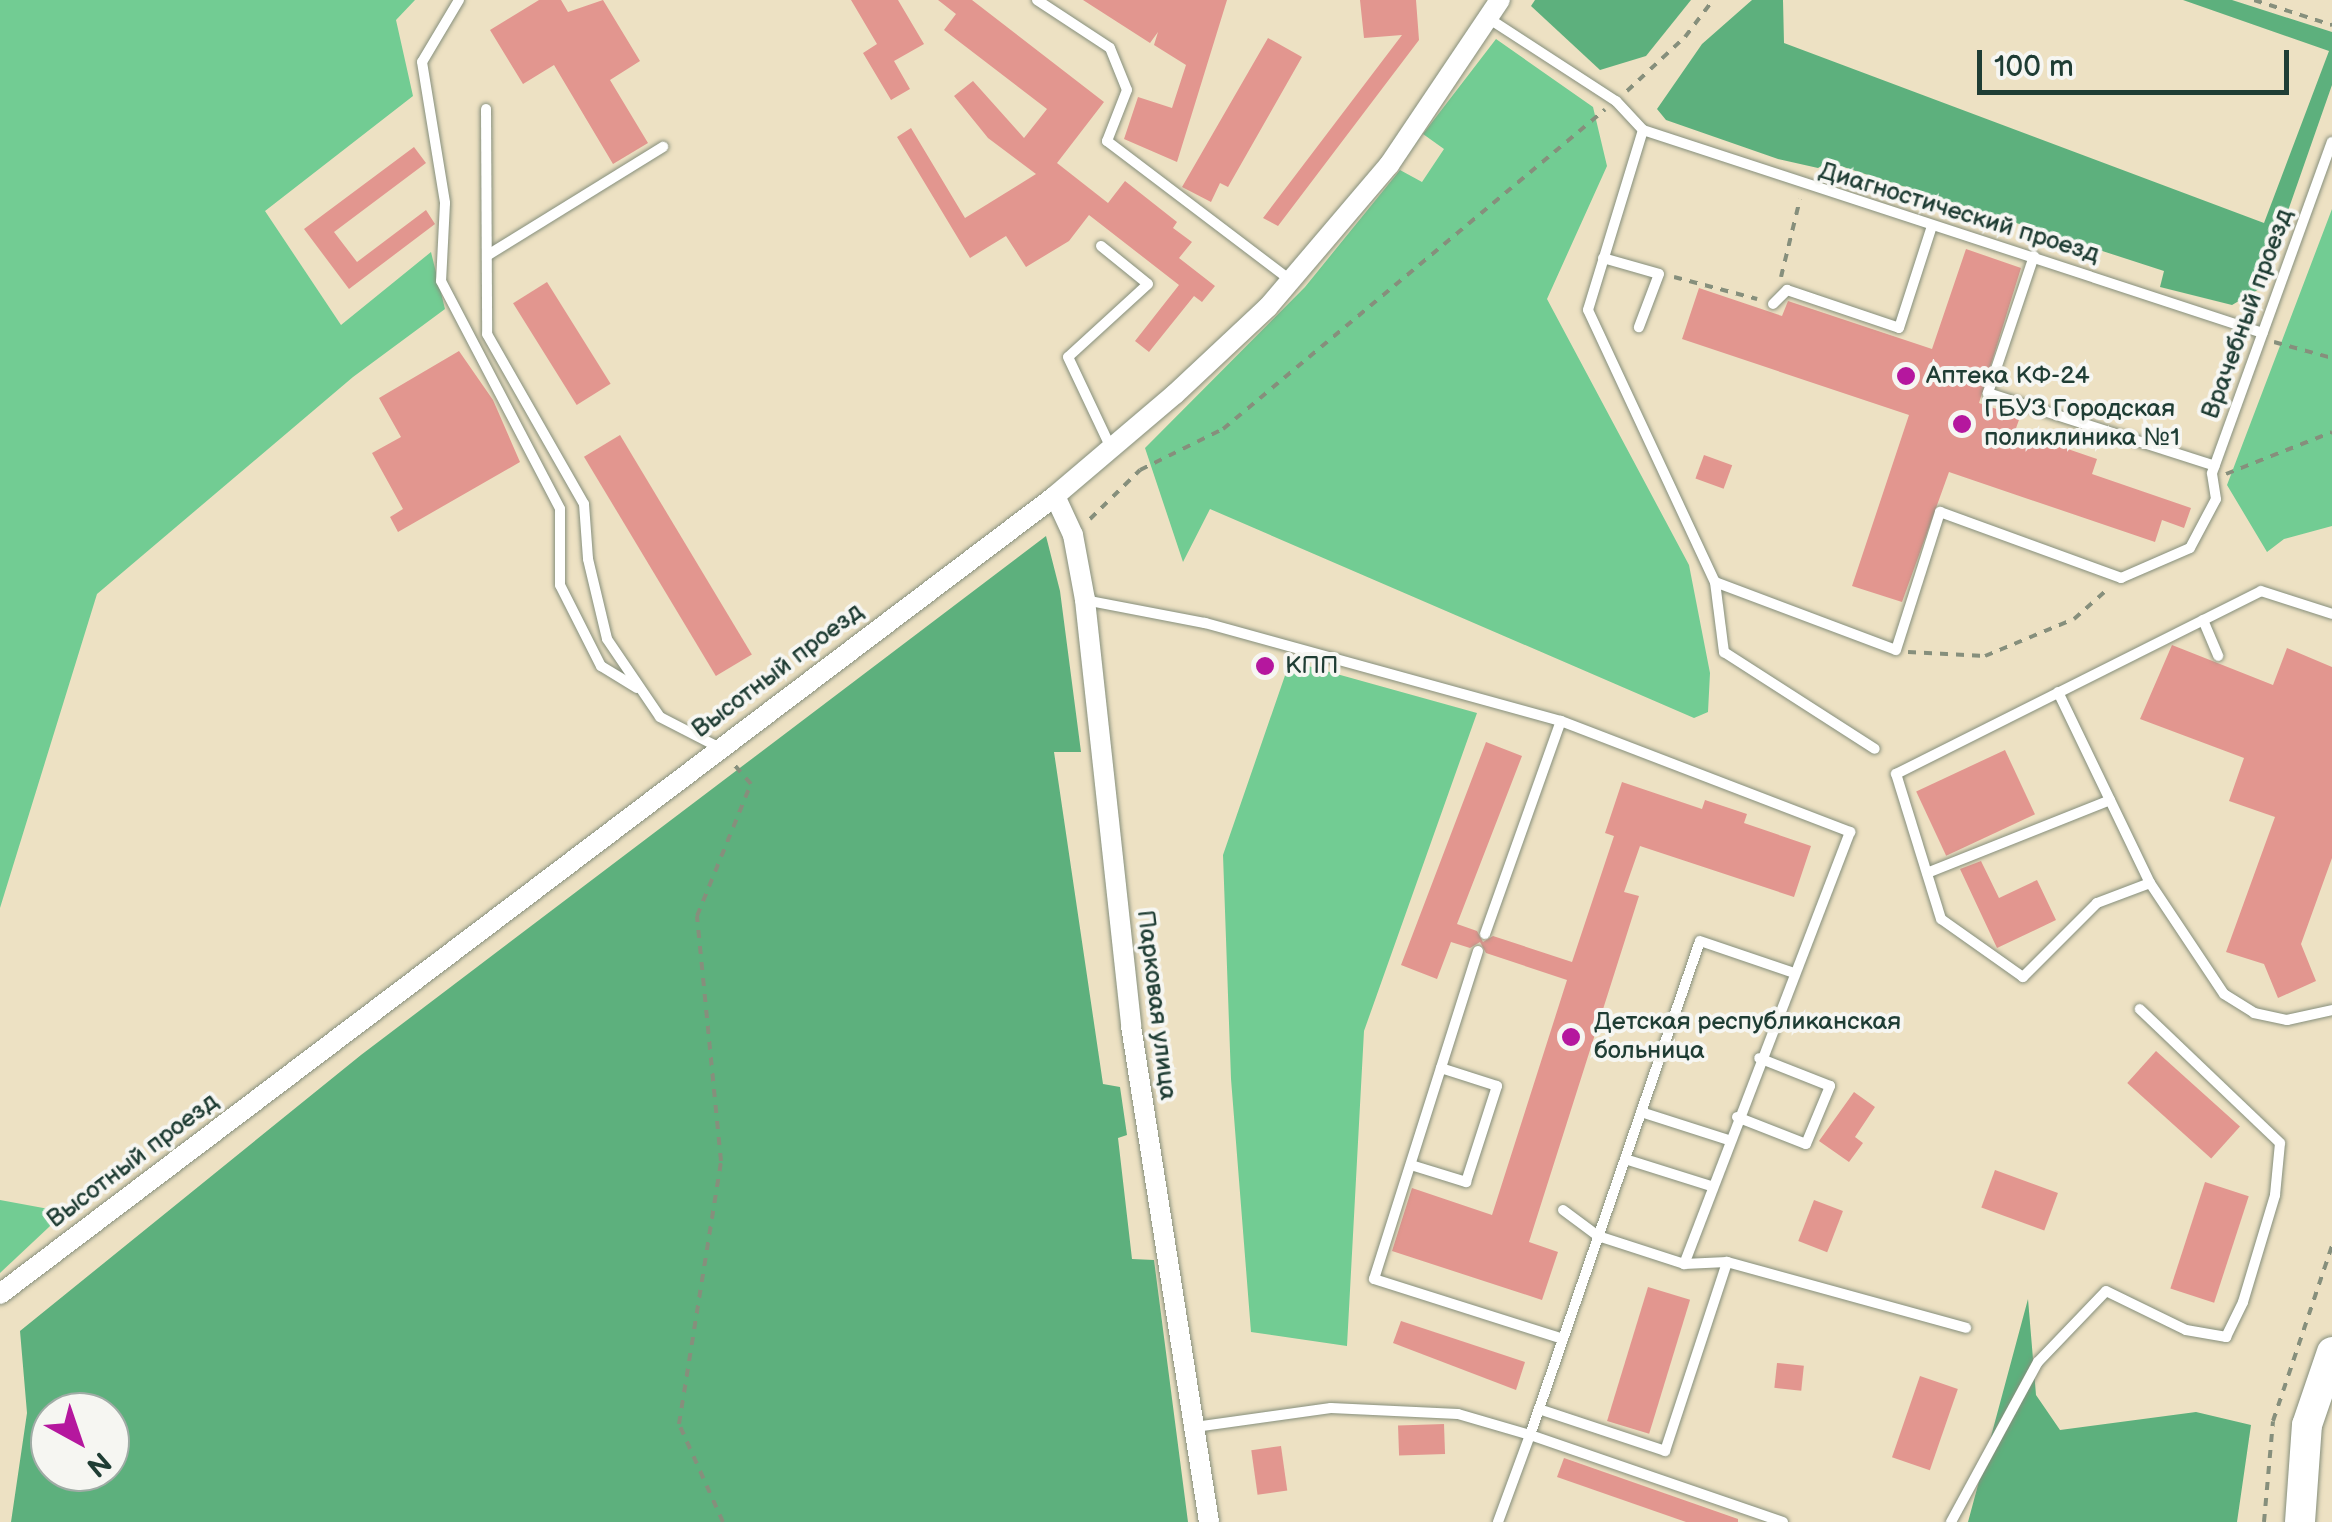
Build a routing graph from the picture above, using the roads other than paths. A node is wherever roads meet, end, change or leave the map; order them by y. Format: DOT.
graph roads {
  1 [pos="459,0"];
  2 [pos="1036,0"];
  3 [pos="1493,9"];
  4 [pos="486,109"];
  5 [pos="1643,130"];
  6 [pos="2332,142"];
  7 [pos="664,147"];
  8 [pos="1932,226"];
  9 [pos="1101,246"];
  10 [pos="488,255"];
  11 [pos="2034,256"];
  12 [pos="1604,258"];
  13 [pos="1291,281"];
  14 [pos="1773,304"];
  15 [pos="1639,326"];
  16 [pos="2262,336"];
  17 [pos="1111,449"];
  18 [pos="2213,470"];
  19 [pos="1055,496"];
  20 [pos="1714,582"];
  21 [pos="1086,600"];
  22 [pos="2332,614"];
  23 [pos="2203,620"];
  24 [pos="2218,656"];
  25 [pos="637,688"];
  26 [pos="2058,692"];
  27 [pos="1561,721"];
  28 [pos="718,747"];
  29 [pos="1875,749"];
  30 [pos="2110,800"];
  31 [pos="1926,873"];
  32 [pos="2150,883"];
  33 [pos="1485,934"];
  34 [pos="1478,951"];
  35 [pos="1791,972"];
  36 [pos="2140,1008"];
  37 [pos="2332,1010"];
  38 [pos="1759,1058"];
  39 [pos="1442,1068"];
  40 [pos="1641,1112"];
  41 [pos="1736,1117"];
  42 [pos="1728,1140"];
  43 [pos="1625,1159"];
  44 [pos="1410,1165"];
  45 [pos="1711,1186"];
  46 [pos="1563,1210"];
  47 [pos="1598,1236"];
  48 [pos="1727,1262"];
  49 [pos="1684,1264"];
  50 [pos="0,1294"];
  51 [pos="1966,1328"];
  52 [pos="1563,1339"];
  53 [pos="2332,1352"];
  54 [pos="1539,1409"];
  55 [pos="1195,1427"];
  56 [pos="1530,1435"];
  57 [pos="1209,1522"];
  58 [pos="1498,1522"];
  59 [pos="1783,1522"];
  60 [pos="1951,1522"];
  61 [pos="2300,1522"];
  1 -- 25 [label="lane"];
  2 -- 13 [label="lane"];
  3 -- 5 [label="lane"];
  3 -- 13 [label="street, Высотный проезд"];
  4 -- 10 [label="lane"];
  5 -- 8 [label="lane, Диагностический проезд"];
  5 -- 12 [label="lane"];
  6 -- 16 [label="lane, Врачебный проезд"];
  7 -- 10 [label="lane"];
  8 -- 11 [label="lane, Диагностический проезд"];
  8 -- 14 [label="lane"];
  9 -- 17 [label="lane"];
  10 -- 25 [label="lane"];
  11 -- 16 [label="lane, Диагностический проезд"];
  11 -- 18 [label="lane"];
  12 -- 15 [label="lane"];
  12 -- 20 [label="lane"];
  13 -- 17 [label="street, Высотный проезд"];
  16 -- 18 [label="lane, Врачебный проезд"];
  17 -- 19 [label="street, Высотный проезд"];
  18 -- 20 [label="lane, Врачебный проезд"];
  19 -- 21 [label="street, Парковая улица"];
  19 -- 28 [label="street, Высотный проезд"];
  20 -- 29 [label="lane"];
  21 -- 27 [label="lane"];
  21 -- 55 [label="street, Парковая улица"];
  22 -- 23 [label="lane"];
  23 -- 24 [label="lane"];
  23 -- 26 [label="lane"];
  25 -- 28 [label="lane"];
  26 -- 30 [label="lane"];
  26 -- 31 [label="lane"];
  27 -- 33 [label="lane"];
  27 -- 35 [label="lane"];
  28 -- 50 [label="street, Высотный проезд"];
  30 -- 31 [label="lane"];
  30 -- 32 [label="lane"];
  31 -- 32 [label="lane"];
  32 -- 37 [label="lane"];
  34 -- 39 [label="lane"];
  35 -- 38 [label="lane"];
  35 -- 40 [label="lane"];
  36 -- 60 [label="lane"];
  38 -- 41 [label="lane"];
  38 -- 41 [label="lane"];
  39 -- 44 [label="lane"];
  39 -- 44 [label="lane"];
  40 -- 42 [label="lane"];
  40 -- 43 [label="lane"];
  41 -- 42 [label="lane"];
  42 -- 45 [label="lane"];
  43 -- 45 [label="lane"];
  43 -- 47 [label="lane"];
  44 -- 52 [label="lane"];
  45 -- 49 [label="lane"];
  46 -- 47 [label="lane"];
  47 -- 49 [label="lane"];
  47 -- 52 [label="lane"];
  48 -- 49 [label="lane"];
  48 -- 51 [label="lane"];
  48 -- 54 [label="lane"];
  52 -- 54 [label="lane"];
  53 -- 61 [label="main road"];
  54 -- 56 [label="lane"];
  55 -- 56 [label="lane"];
  55 -- 57 [label="street, Парковая улица"];
  56 -- 58 [label="lane"];
  56 -- 59 [label="lane"];
}
